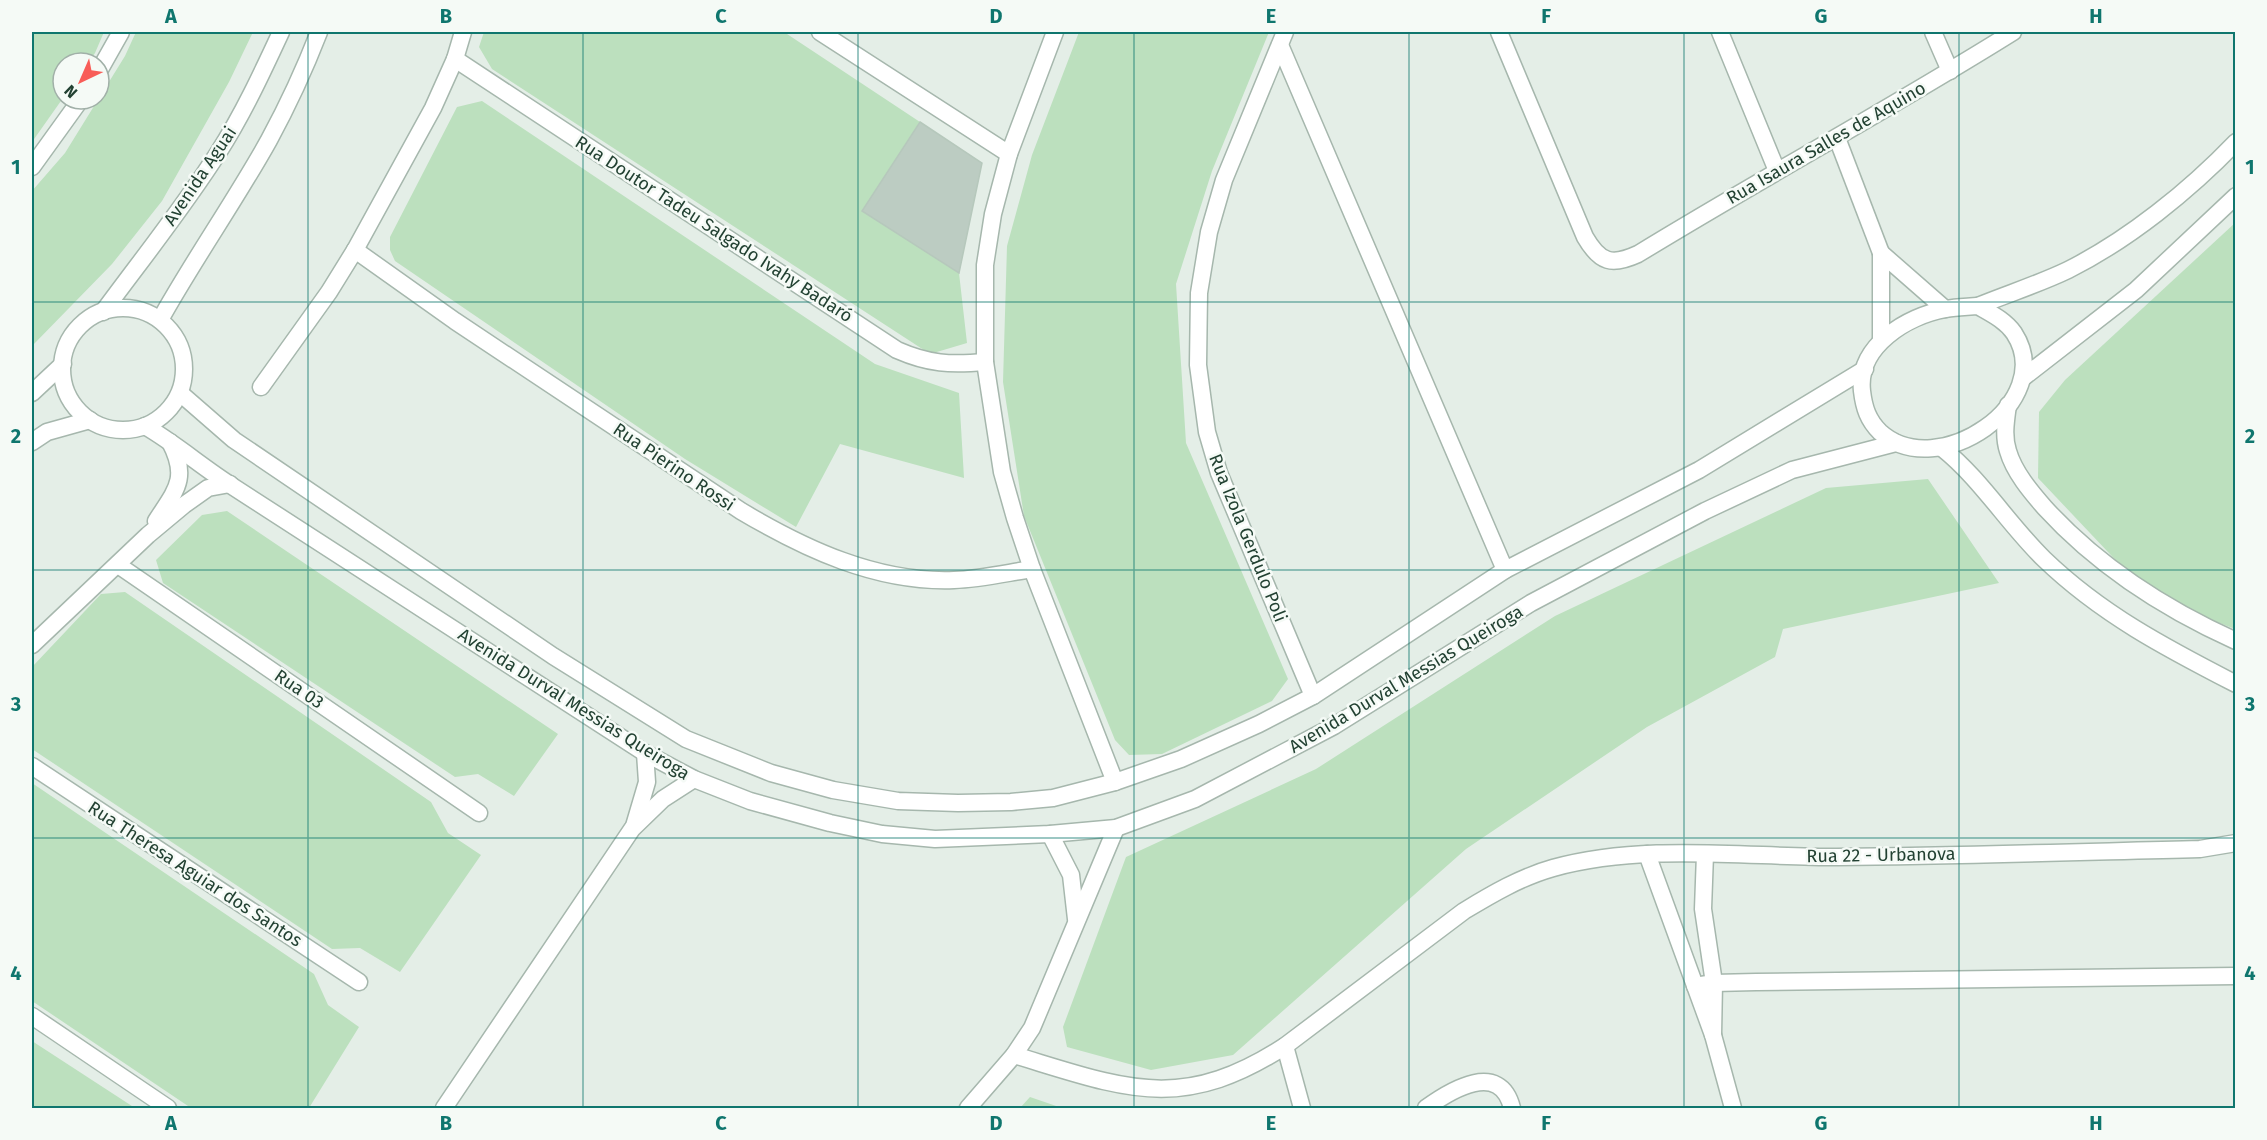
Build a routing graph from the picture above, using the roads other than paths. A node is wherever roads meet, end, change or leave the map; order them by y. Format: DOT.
graph roads {
  1 [pos="121,32"];
  2 [pos="281,32"];
  3 [pos="319,32"];
  4 [pos="463,32"];
  5 [pos="820,32"];
  6 [pos="1055,32"];
  7 [pos="1499,32"];
  8 [pos="1720,32"];
  9 [pos="1933,32"];
  10 [pos="2013,32"];
  11 [pos="1282,38"];
  12 [pos="110,51"];
  13 [pos="455,59"];
  14 [pos="1950,71"];
  15 [pos="72,111"];
  16 [pos="1837,138"];
  17 [pos="2235,142"];
  18 [pos="1009,154"];
  19 [pos="32,167"];
  20 [pos="1777,171"];
  21 [pos="2235,196"];
  22 [pos="355,250"];
  23 [pos="1881,253"];
  24 [pos="1978,306"];
  25 [pos="1945,309"];
  26 [pos="103,312"];
  27 [pos="160,320"];
  28 [pos="1881,341"];
  29 [pos="985,362"];
  30 [pos="63,364"];
  31 [pos="1865,369"];
  32 [pos="2024,377"];
  33 [pos="261,387"];
  34 [pos="32,393"];
  35 [pos="180,393"];
  36 [pos="2008,405"];
  37 [pos="90,420"];
  38 [pos="146,426"];
  39 [pos="170,441"];
  40 [pos="32,442"];
  41 [pos="1896,443"];
  42 [pos="1941,448"];
  43 [pos="230,484"];
  44 [pos="148,536"];
  45 [pos="118,565"];
  46 [pos="1032,569"];
  47 [pos="1505,570"];
  48 [pos="2235,642"];
  49 [pos="32,645"];
  50 [pos="2235,684"];
  51 [pos="1313,696"];
  52 [pos="645,753"];
  53 [pos="32,765"];
  54 [pos="694,779"];
  55 [pos="1115,782"];
  56 [pos="479,813"];
  57 [pos="1116,828"];
  58 [pos="632,829"];
  59 [pos="1050,834"];
  60 [pos="2235,843"];
  61 [pos="1647,854"];
  62 [pos="1705,854"];
  63 [pos="1076,923"];
  64 [pos="2235,976"];
  65 [pos="359,982"];
  66 [pos="1714,983"];
  67 [pos="1695,986"];
  68 [pos="32,1016"];
  69 [pos="1713,1035"];
  70 [pos="1285,1046"];
  71 [pos="1014,1055"];
  72 [pos="168,1108"];
  73 [pos="444,1108"];
  74 [pos="968,1108"];
  75 [pos="1302,1108"];
  76 [pos="1426,1108"];
  77 [pos="1512,1108"];
  78 [pos="1732,1108"];
  1 -- 12 [label="street"];
  2 -- 26 [label="street, Avenida Aguai"];
  3 -- 27 [label="street, Avenida Aguai"];
  4 -- 13 [label="street"];
  5 -- 18 [label="street"];
  6 -- 18 [label="street"];
  7 -- 20 [label="street, Rua Isaura Salles de Aquino"];
  8 -- 20 [label="street"];
  9 -- 14 [label="street"];
  10 -- 14 [label="street, Rua Isaura Salles de Aquino"];
  11 -- 47 [label="street"];
  11 -- 51 [label="street, Rua Izola Gerdulo Poli"];
  13 -- 22 [label="street"];
  13 -- 29 [label="street, Rua Doutor Tadeu Salgado Ivahy Badaró"];
  14 -- 16 [label="street, Rua Isaura Salles de Aquino"];
  15 -- 19 [label="street"];
  16 -- 20 [label="street, Rua Isaura Salles de Aquino"];
  16 -- 23 [label="street"];
  17 -- 24 [label="street"];
  18 -- 29 [label="street"];
  21 -- 32 [label="street"];
  22 -- 33 [label="street"];
  22 -- 46 [label="street, Rua Pierino Rossi"];
  23 -- 25 [label="street"];
  23 -- 28 [label="street"];
  24 -- 25 [label="street"];
  24 -- 32 [label="street"];
  25 -- 28 [label="street"];
  26 -- 27 [label="street"];
  26 -- 30 [label="street"];
  27 -- 35 [label="street"];
  28 -- 31 [label="street"];
  29 -- 46 [label="street"];
  30 -- 34 [label="street"];
  30 -- 37 [label="street"];
  31 -- 41 [label="street"];
  31 -- 47 [label="street, Avenida Durval Messias Queiroga"];
  32 -- 36 [label="street"];
  35 -- 38 [label="street"];
  35 -- 55 [label="street, Avenida Durval Messias Queiroga"];
  36 -- 42 [label="street"];
  36 -- 48 [label="street"];
  37 -- 38 [label="street"];
  37 -- 40 [label="street"];
  38 -- 39 [label="street, Avenida Durval Messias Queiroga"];
  39 -- 43 [label="street, Avenida Durval Messias Queiroga"];
  39 -- 44 [label="street"];
  41 -- 42 [label="street"];
  41 -- 57 [label="street, Avenida Durval Messias Queiroga"];
  42 -- 50 [label="street"];
  43 -- 44 [label="street"];
  43 -- 52 [label="street, Avenida Durval Messias Queiroga"];
  44 -- 45 [label="street"];
  45 -- 49 [label="street"];
  45 -- 56 [label="street, Rua 03"];
  46 -- 55 [label="street"];
  47 -- 51 [label="street, Avenida Durval Messias Queiroga"];
  51 -- 55 [label="street, Avenida Durval Messias Queiroga"];
  52 -- 54 [label="street, Avenida Durval Messias Queiroga"];
  52 -- 58 [label="street"];
  53 -- 65 [label="street, Rua Theresa Aguiar dos Santos"];
  54 -- 58 [label="street"];
  54 -- 59 [label="street, Avenida Durval Messias Queiroga"];
  57 -- 59 [label="street, Avenida Durval Messias Queiroga"];
  57 -- 63 [label="street"];
  58 -- 73 [label="street"];
  59 -- 63 [label="street"];
  60 -- 62 [label="street, Rua 22 - Urbanova"];
  61 -- 62 [label="street, Rua 22 - Urbanova"];
  61 -- 67 [label="street"];
  61 -- 70 [label="street, Rua 22 - Urbanova"];
  62 -- 66 [label="street"];
  63 -- 71 [label="street"];
  64 -- 66 [label="street"];
  66 -- 67 [label="street"];
  66 -- 69 [label="street"];
  67 -- 69 [label="street"];
  68 -- 72 [label="street"];
  69 -- 78 [label="street"];
  70 -- 71 [label="street, Rua 22 - Urbanova"];
  70 -- 75 [label="street"];
  71 -- 74 [label="street"];
  76 -- 77 [label="street"];
}
